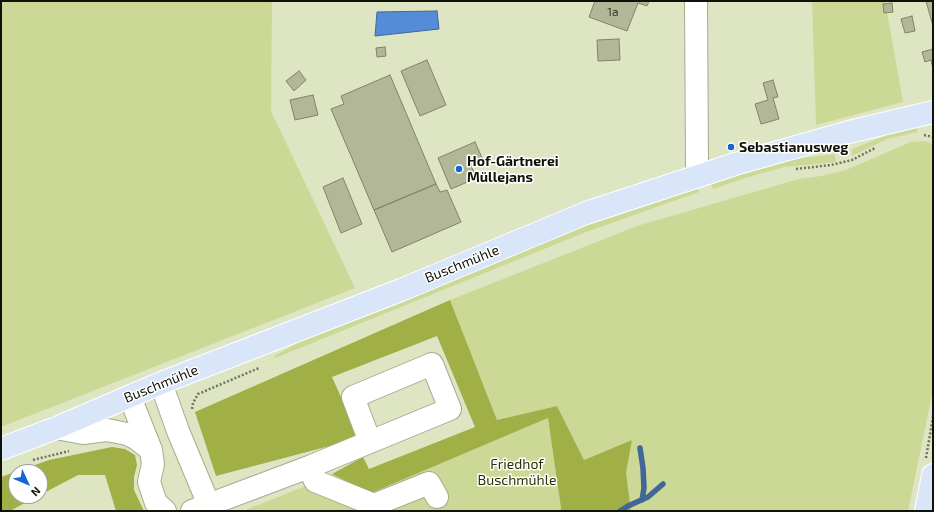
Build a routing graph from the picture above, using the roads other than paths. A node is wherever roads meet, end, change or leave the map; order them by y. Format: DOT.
graph roads {
  1 [pos="696,1"];
  2 [pos="933,112"];
  3 [pos="700,175"];
  4 [pos="161,383"];
  5 [pos="130,397"];
  6 [pos="56,428"];
  7 [pos="370,442"];
  8 [pos="1,449"];
  9 [pos="151,450"];
  10 [pos="309,467"];
  11 [pos="933,475"];
  12 [pos="437,497"];
  13 [pos="200,508"];
  14 [pos="165,511"];
  15 [pos="926,511"];
  1 -- 3 [label="street"];
  2 -- 3 [label="main road, Buschmühle"];
  3 -- 4 [label="main road, Buschmühle"];
  4 -- 5 [label="main road, Buschmühle"];
  4 -- 13 [label="street"];
  5 -- 6 [label="main road, Buschmühle"];
  5 -- 9 [label="street"];
  6 -- 8 [label="main road, Buschmühle"];
  6 -- 9 [label="street"];
  7 -- 10 [label="street"];
  9 -- 14 [label="street"];
  10 -- 12 [label="street"];
  10 -- 13 [label="street"];
  11 -- 15 [label="main road"];
}
